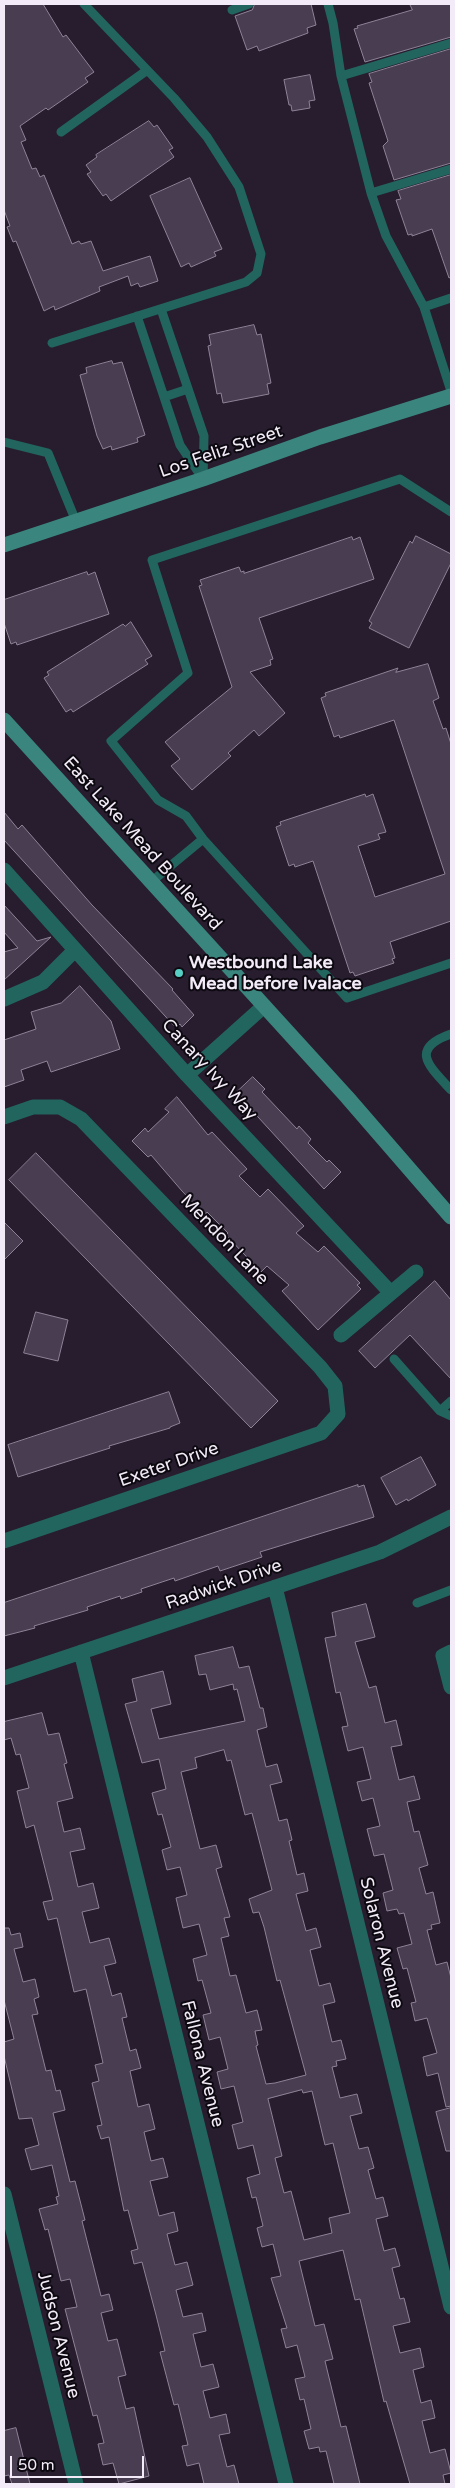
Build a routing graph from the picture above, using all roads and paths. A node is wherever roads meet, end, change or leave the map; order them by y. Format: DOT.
graph roads {
  1 [pos="84,4"];
  2 [pos="249,4"];
  3 [pos="328,4"];
  4 [pos="232,10"];
  5 [pos="451,43"];
  6 [pos="146,71"];
  7 [pos="341,76"];
  8 [pos="61,132"];
  9 [pos="451,169"];
  10 [pos="372,193"];
  11 [pos="451,298"];
  12 [pos="424,307"];
  13 [pos="161,309"];
  14 [pos="138,316"];
  15 [pos="52,343"];
  16 [pos="188,389"];
  17 [pos="451,390"];
  18 [pos="451,396"];
  19 [pos="164,397"];
  20 [pos="4,442"];
  21 [pos="203,479"];
  22 [pos="451,512"];
  23 [pos="75,520"];
  24 [pos="4,545"];
  25 [pos="4,720"];
  26 [pos="203,839"];
  27 [pos="4,870"];
  28 [pos="152,882"];
  29 [pos="75,950"];
  30 [pos="451,963"];
  31 [pos="4,999"];
  32 [pos="264,1006"];
  33 [pos="451,1034"];
  34 [pos="187,1075"];
  35 [pos="451,1090"];
  36 [pos="4,1117"];
  37 [pos="451,1217"];
  38 [pos="416,1272"];
  39 [pos="391,1293"];
  40 [pos="341,1335"];
  41 [pos="394,1359"];
  42 [pos="451,1402"];
  43 [pos="440,1411"];
  44 [pos="338,1414"];
  45 [pos="451,1416"];
  46 [pos="451,1517"];
  47 [pos="4,1541"];
  48 [pos="275,1588"];
  49 [pos="451,1590"];
  50 [pos="417,1603"];
  51 [pos="81,1652"];
  52 [pos="451,1652"];
  53 [pos="4,1678"];
  54 [pos="451,1687"];
  55 [pos="4,2194"];
  56 [pos="451,2307"];
  57 [pos="76,2484"];
  58 [pos="286,2484"];
  1 -- 6 [label="lane"];
  2 -- 4 [label="lane"];
  3 -- 7 [label="lane"];
  5 -- 7 [label="lane"];
  6 -- 8 [label="lane"];
  6 -- 13 [label="lane"];
  7 -- 10 [label="lane"];
  9 -- 10 [label="lane"];
  10 -- 12 [label="lane"];
  11 -- 12 [label="lane"];
  12 -- 17 [label="lane"];
  13 -- 14 [label="lane"];
  13 -- 16 [label="lane"];
  14 -- 15 [label="lane"];
  14 -- 19 [label="lane"];
  16 -- 19 [label="lane"];
  16 -- 21 [label="lane"];
  18 -- 21 [label="main road, Los Feliz Street"];
  19 -- 21 [label="lane"];
  20 -- 23 [label="lane"];
  21 -- 23 [label="main road, Los Feliz Street"];
  22 -- 26 [label="lane"];
  23 -- 24 [label="main road, Los Feliz Street"];
  25 -- 28 [label="main road, East Lake Mead Boulevard"];
  26 -- 28 [label="lane"];
  26 -- 30 [label="lane"];
  27 -- 29 [label="street, Canary Ivy Way"];
  28 -- 32 [label="main road, East Lake Mead Boulevard"];
  29 -- 31 [label="street"];
  29 -- 34 [label="street, Canary Ivy Way"];
  32 -- 34 [label="street"];
  32 -- 37 [label="main road, East Lake Mead Boulevard"];
  33 -- 35 [label="lane"];
  34 -- 39 [label="street, Canary Ivy Way"];
  36 -- 44 [label="street, Mendon Lane"];
  38 -- 39 [label="street"];
  39 -- 40 [label="street"];
  41 -- 43 [label="lane"];
  42 -- 43 [label="lane"];
  43 -- 45 [label="lane"];
  44 -- 47 [label="street, Exeter Drive"];
  46 -- 48 [label="street, Radwick Drive"];
  48 -- 51 [label="street, Radwick Drive"];
  48 -- 56 [label="street, Solaron Avenue"];
  49 -- 50 [label="lane"];
  51 -- 53 [label="street, Radwick Drive"];
  51 -- 58 [label="street, Fallona Avenue"];
  52 -- 54 [label="street"];
  55 -- 57 [label="street, Judson Avenue"];
}
